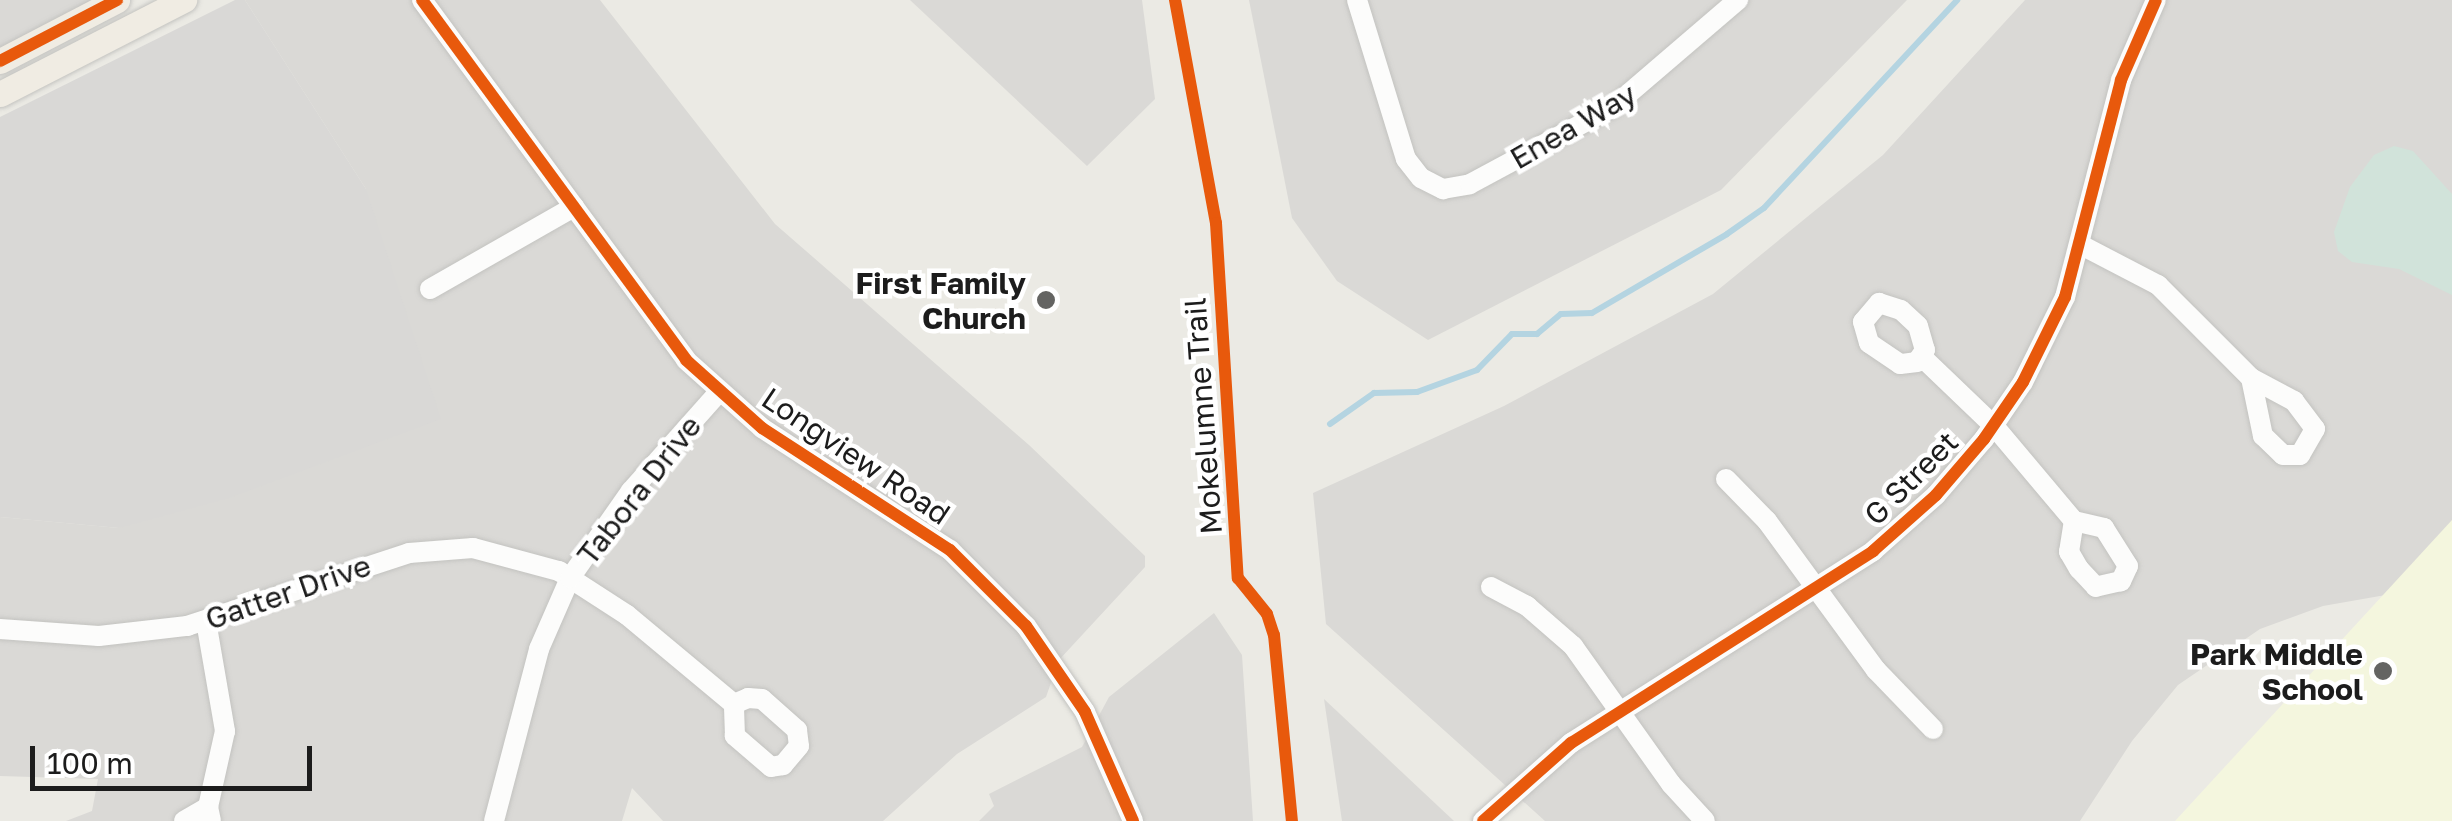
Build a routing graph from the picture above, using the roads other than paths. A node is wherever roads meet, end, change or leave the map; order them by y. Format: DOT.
graph roads {
  1 [pos="117,0"];
  2 [pos="184,0"];
  3 [pos="422,0"];
  4 [pos="1356,0"];
  5 [pos="1738,0"];
  6 [pos="2156,0"];
  7 [pos="0,61"];
  8 [pos="0,94"];
  9 [pos="574,207"];
  10 [pos="2083,246"];
  11 [pos="430,288"];
  12 [pos="1923,358"];
  13 [pos="2251,378"];
  14 [pos="719,392"];
  15 [pos="1994,426"];
  16 [pos="1726,480"];
  17 [pos="2074,522"];
  18 [pos="570,578"];
  19 [pos="1491,587"];
  20 [pos="1816,589"];
  21 [pos="206,621"];
  22 [pos="0,629"];
  23 [pos="734,704"];
  24 [pos="1623,708"];
  25 [pos="1933,728"];
  26 [pos="209,814"];
  27 [pos="184,821"];
  28 [pos="494,821"];
  29 [pos="1133,821"];
  30 [pos="1484,821"];
  31 [pos="1705,821"];
  1 -- 7 [label="main road"];
  2 -- 8 [label="main road"];
  3 -- 9 [label="street, Longview Road"];
  4 -- 5 [label="street, Enea Way"];
  6 -- 10 [label="street, G Street"];
  9 -- 11 [label="street"];
  9 -- 14 [label="street, Longview Road"];
  10 -- 13 [label="street"];
  10 -- 15 [label="street, G Street"];
  12 -- 15 [label="street"];
  14 -- 18 [label="street, Tabora Drive"];
  14 -- 29 [label="street, Longview Road"];
  15 -- 17 [label="street"];
  15 -- 20 [label="street, G Street"];
  16 -- 20 [label="street"];
  18 -- 21 [label="street, Gatter Drive"];
  18 -- 23 [label="street, Gatter Drive"];
  18 -- 28 [label="street, Tabora Drive"];
  19 -- 24 [label="street"];
  20 -- 24 [label="street, G Street"];
  20 -- 25 [label="street"];
  21 -- 22 [label="street, Gatter Drive"];
  21 -- 26 [label="street"];
  24 -- 30 [label="street, G Street"];
  24 -- 31 [label="street"];
  26 -- 27 [label="street"];
}
